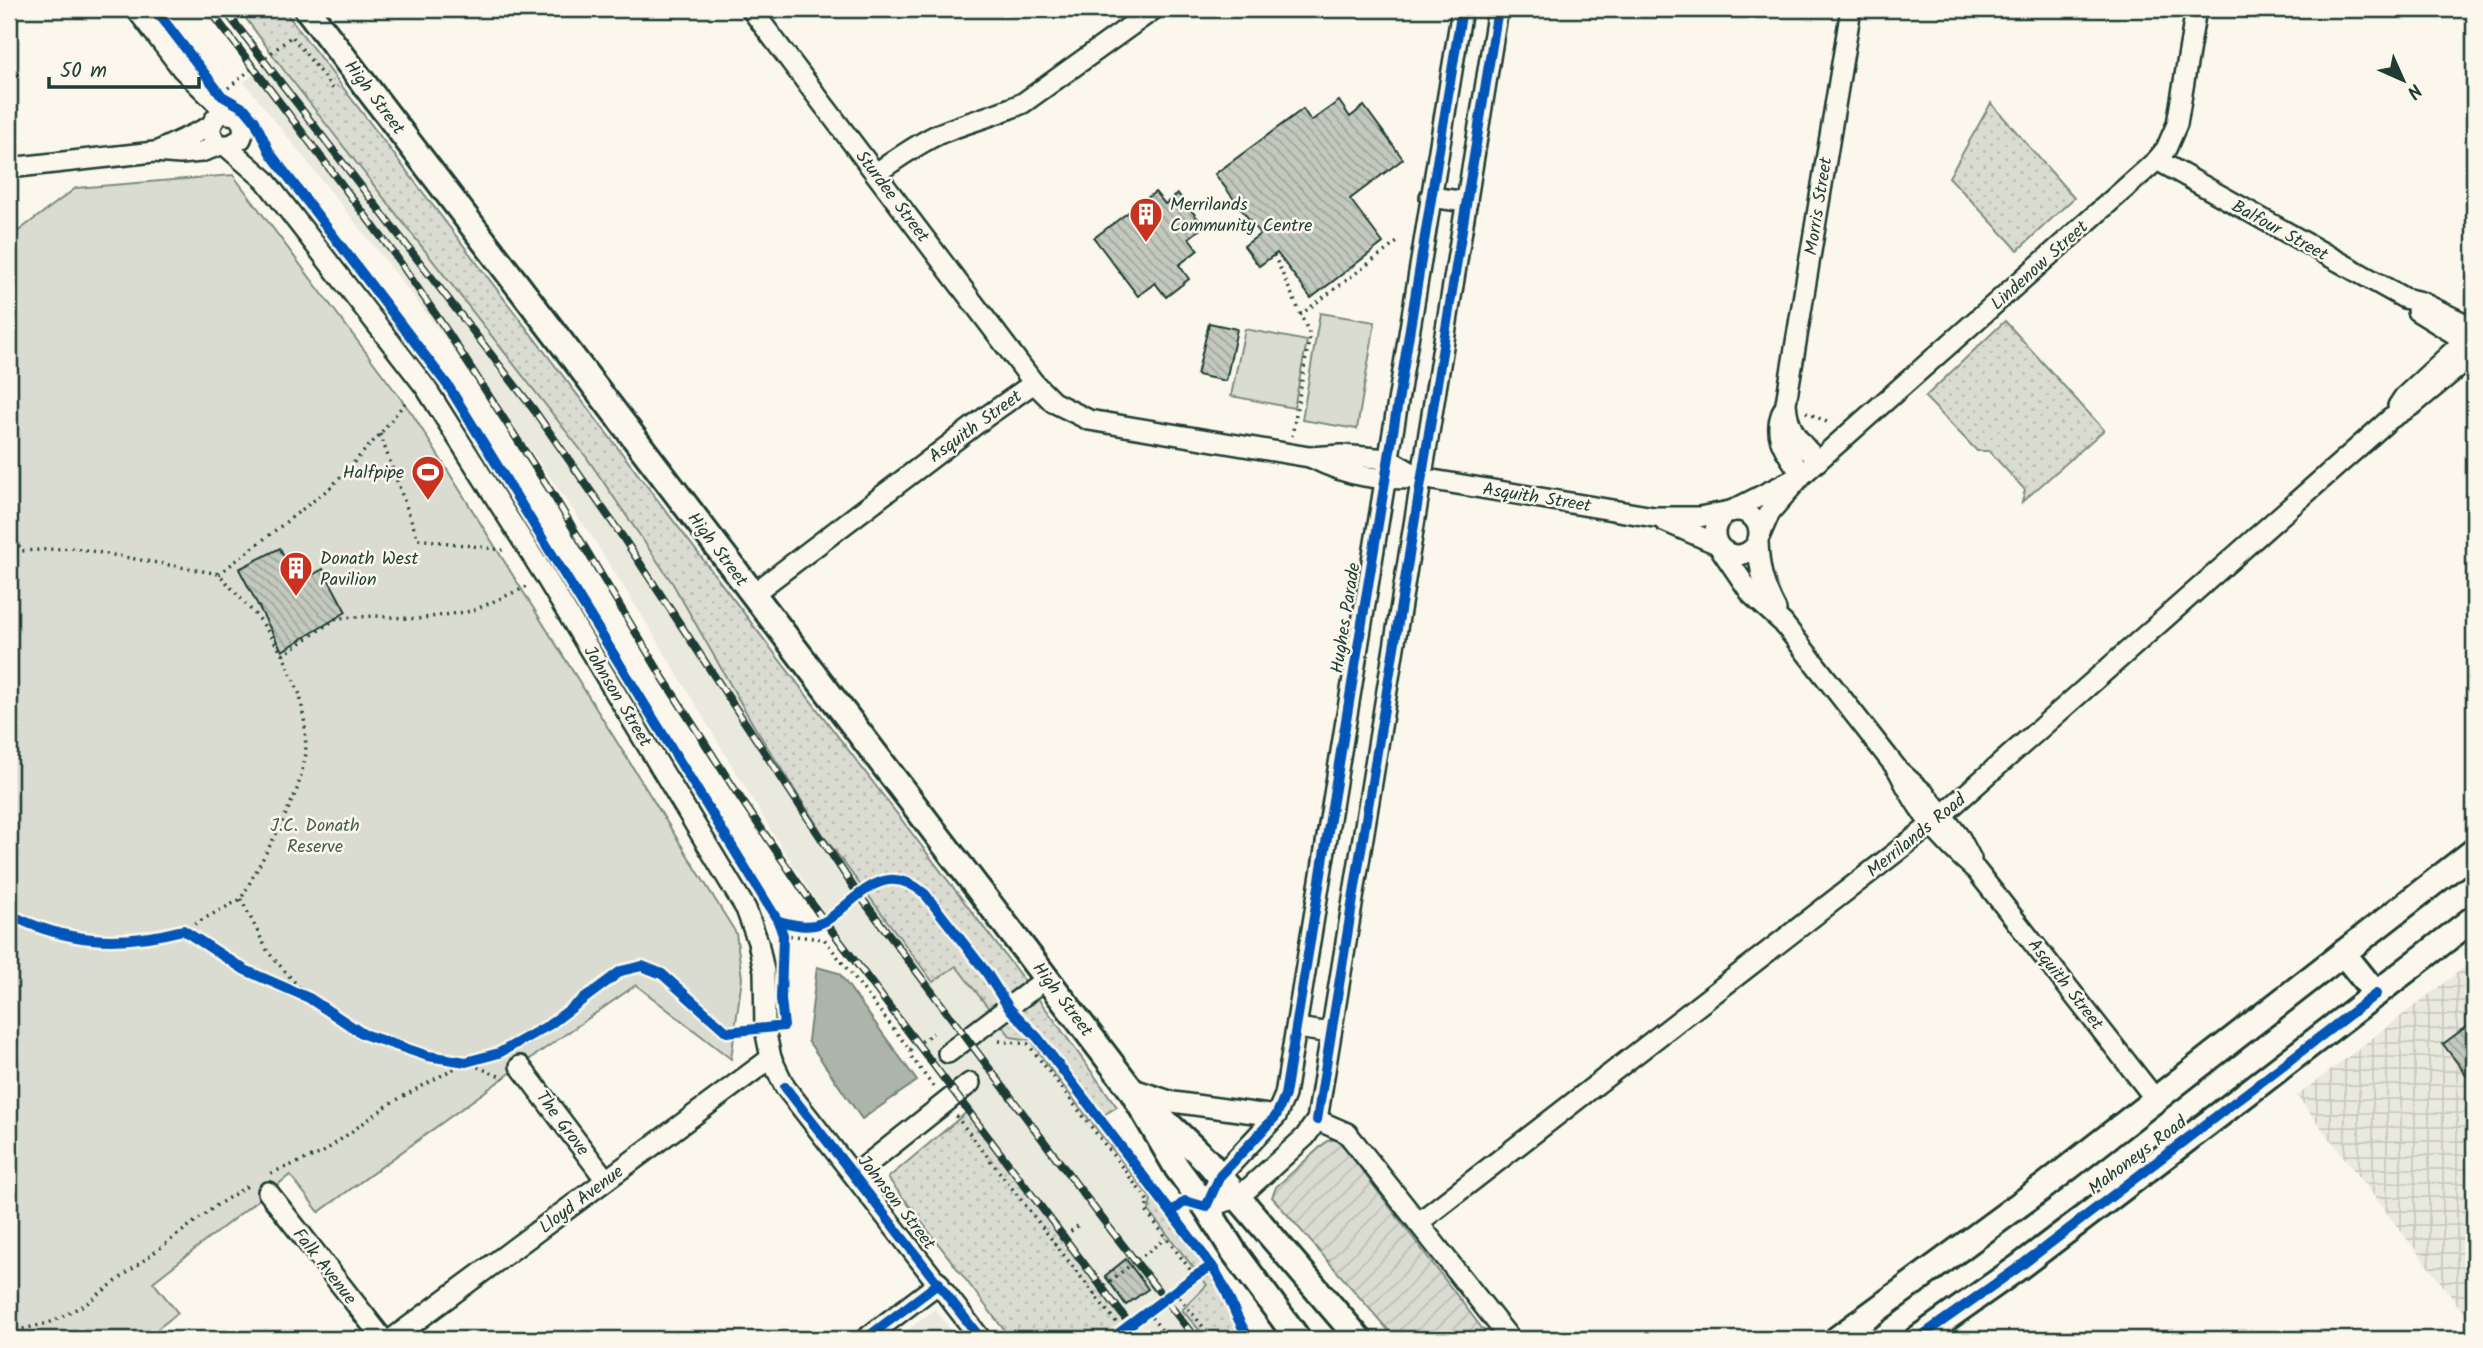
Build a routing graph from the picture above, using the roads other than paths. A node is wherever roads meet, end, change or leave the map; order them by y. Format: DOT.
graph roads {
  1 [pos="136,9"];
  2 [pos="307,9"];
  3 [pos="751,9"];
  4 [pos="1154,9"];
  5 [pos="1462,9"];
  6 [pos="1498,9"];
  7 [pos="1851,9"];
  8 [pos="2196,9"];
  9 [pos="221,116"];
  10 [pos="244,131"];
  11 [pos="224,145"];
  12 [pos="154,152"];
  13 [pos="2157,160"];
  14 [pos="9,168"];
  15 [pos="876,173"];
  16 [pos="265,180"];
  17 [pos="1430,197"];
  18 [pos="1467,202"];
  19 [pos="2472,340"];
  20 [pos="1034,383"];
  21 [pos="1795,407"];
  22 [pos="1309,457"];
  23 [pos="1388,459"];
  24 [pos="1818,461"];
  25 [pos="1802,475"];
  26 [pos="1421,478"];
  27 [pos="1384,481"];
  28 [pos="1732,511"];
  29 [pos="1654,517"];
  30 [pos="1759,538"];
  31 [pos="1719,546"];
  32 [pos="753,594"];
  33 [pos="1783,623"];
  34 [pos="1937,820"];
  35 [pos="2474,852"];
  36 [pos="2474,918"];
  37 [pos="2343,953"];
  38 [pos="1048,978"];
  39 [pos="2376,994"];
  40 [pos="1297,1028"];
  41 [pos="1331,1033"];
  42 [pos="948,1053"];
  43 [pos="771,1058"];
  44 [pos="512,1072"];
  45 [pos="970,1083"];
  46 [pos="1130,1088"];
  47 [pos="2156,1100"];
  48 [pos="1276,1116"];
  49 [pos="1317,1120"];
  50 [pos="855,1175"];
  51 [pos="1220,1176"];
  52 [pos="606,1180"];
  53 [pos="262,1183"];
  54 [pos="1238,1198"];
  55 [pos="1206,1206"];
  56 [pos="1418,1223"];
  57 [pos="939,1283"];
  58 [pos="383,1339"];
  59 [pos="392,1339"];
  60 [pos="865,1339"];
  61 [pos="981,1339"];
  62 [pos="1298,1339"];
  63 [pos="1359,1339"];
  64 [pos="1510,1339"];
  65 [pos="1837,1339"];
  66 [pos="1917,1339"];
  1 -- 9 [label="street"];
  2 -- 32 [label="main road, High Street"];
  3 -- 15 [label="street, Sturdee Street"];
  4 -- 15 [label="street"];
  5 -- 17 [label="street, Hughes Parade"];
  6 -- 18 [label="street"];
  7 -- 21 [label="street, Morris Street"];
  8 -- 13 [label="street, Lindenow Street"];
  9 -- 10 [label="street"];
  9 -- 11 [label="street"];
  9 -- 12 [label="street"];
  10 -- 11 [label="street"];
  10 -- 16 [label="street, Johnson Street"];
  11 -- 12 [label="street"];
  11 -- 16 [label="street, Johnson Street"];
  12 -- 14 [label="street"];
  13 -- 19 [label="street, Balfour Street"];
  13 -- 24 [label="street, Lindenow Street"];
  15 -- 20 [label="street, Sturdee Street"];
  16 -- 43 [label="street, Johnson Street"];
  17 -- 18 [label="street"];
  17 -- 23 [label="street, Hughes Parade"];
  18 -- 26 [label="street"];
  19 -- 34 [label="street, Merrilands Road"];
  20 -- 22 [label="street, Asquith Street"];
  20 -- 32 [label="street, Asquith Street"];
  21 -- 24 [label="street, Morris Street"];
  21 -- 25 [label="street, Morris Street"];
  22 -- 23 [label="street, Asquith Street"];
  22 -- 27 [label="street, Asquith Street"];
  23 -- 26 [label="street, Asquith Street"];
  23 -- 27 [label="street, Hughes Parade"];
  24 -- 25 [label="street, Lindenow Street"];
  25 -- 28 [label="street, Lindenow Street"];
  25 -- 30 [label="street, Lindenow Street"];
  26 -- 27 [label="street, Asquith Street"];
  26 -- 29 [label="street, Asquith Street"];
  26 -- 41 [label="street"];
  27 -- 40 [label="street, Hughes Parade"];
  28 -- 29 [label="street, Asquith Street"];
  28 -- 30 [label="street"];
  28 -- 31 [label="street"];
  29 -- 31 [label="street, Asquith Street"];
  30 -- 31 [label="street"];
  30 -- 33 [label="street, Asquith Street"];
  31 -- 33 [label="street, Asquith Street"];
  32 -- 38 [label="main road, High Street"];
  33 -- 34 [label="street, Asquith Street"];
  34 -- 47 [label="street, Asquith Street"];
  34 -- 56 [label="street, Merrilands Road"];
  35 -- 37 [label="main road, Mahoneys Road"];
  36 -- 39 [label="main road, Mahoneys Road"];
  37 -- 39 [label="main road"];
  37 -- 47 [label="main road, Mahoneys Road"];
  38 -- 42 [label="street"];
  38 -- 46 [label="main road, High Street"];
  39 -- 66 [label="main road, Mahoneys Road"];
  40 -- 41 [label="street"];
  40 -- 48 [label="street, Hughes Parade"];
  41 -- 49 [label="street"];
  43 -- 50 [label="street, Johnson Street"];
  43 -- 52 [label="street, Lloyd Avenue"];
  44 -- 52 [label="street, The Grove"];
  45 -- 50 [label="street"];
  46 -- 48 [label="street"];
  46 -- 51 [label="main road, High Street"];
  46 -- 55 [label="main road, High Street"];
  47 -- 65 [label="main road, Mahoneys Road"];
  48 -- 51 [label="street, Hughes Parade"];
  49 -- 54 [label="street"];
  49 -- 56 [label="street"];
  50 -- 57 [label="street, Johnson Street"];
  51 -- 54 [label="main road, High Street"];
  51 -- 55 [label="street, Hughes Parade"];
  52 -- 59 [label="street, Lloyd Avenue"];
  53 -- 58 [label="street, Falk Avenue"];
  54 -- 55 [label="street"];
  54 -- 63 [label="main road, High Street"];
  55 -- 62 [label="main road, High Street"];
  56 -- 64 [label="street"];
  57 -- 60 [label="street"];
  57 -- 61 [label="street, Johnson Street"];
}
